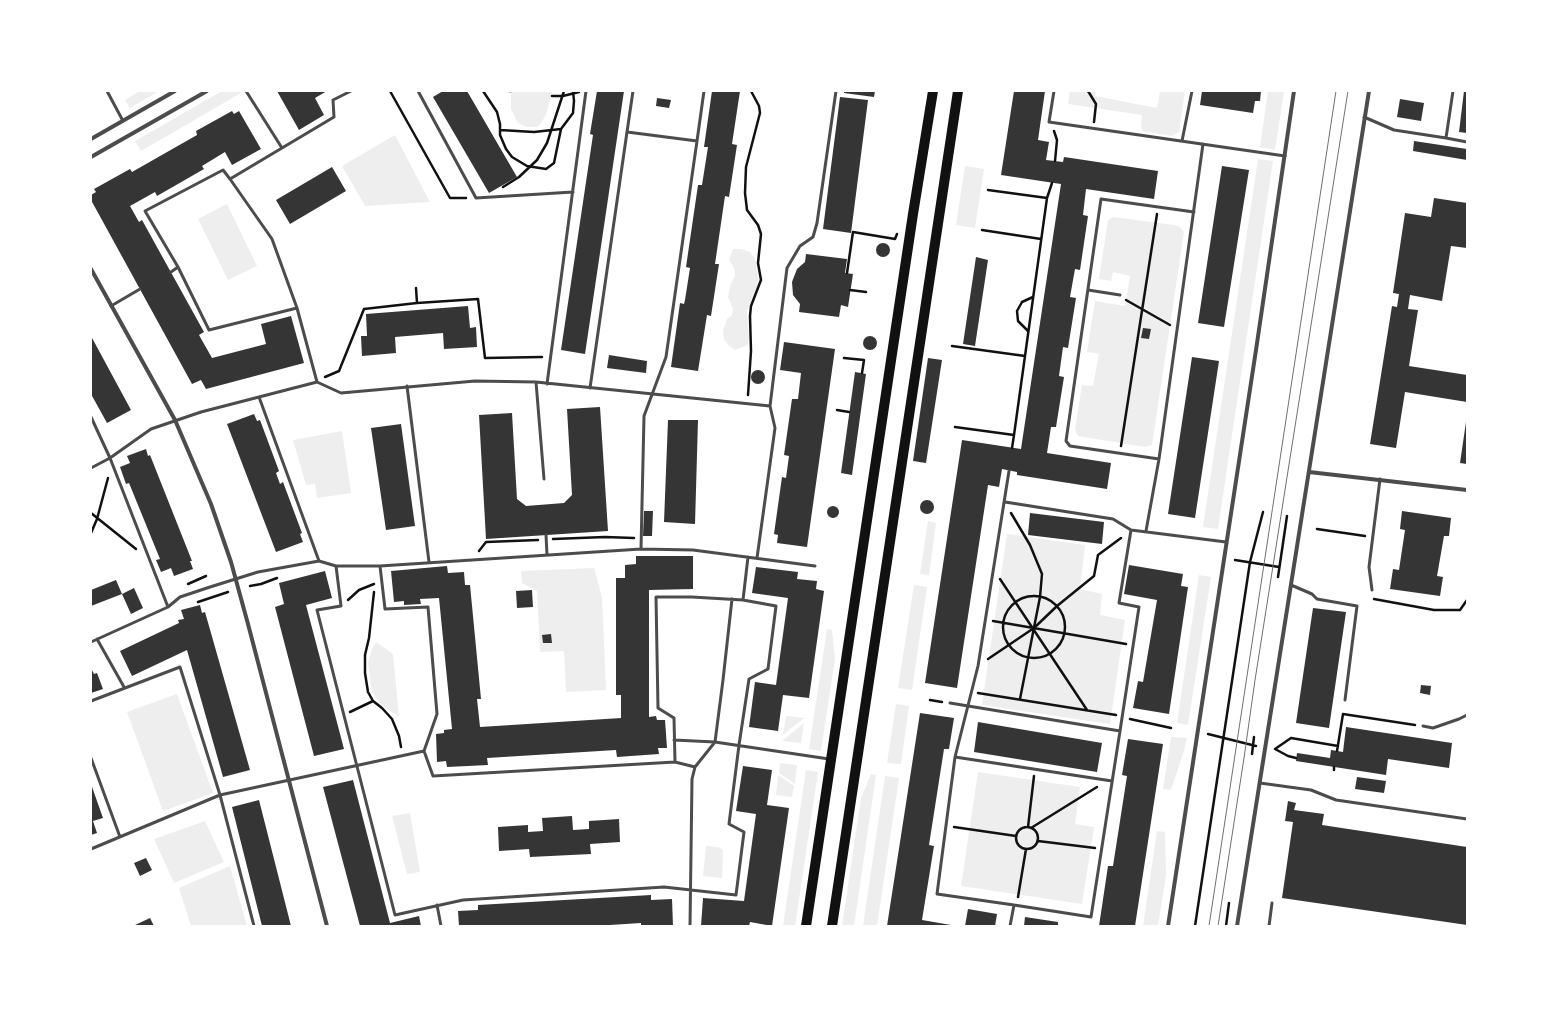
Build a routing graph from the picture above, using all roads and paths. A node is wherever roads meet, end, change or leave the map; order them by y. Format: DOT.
graph roads {
  1 [pos="107,91"];
  2 [pos="175,91"];
  3 [pos="207,91"];
  4 [pos="246,91"];
  5 [pos="351,91"];
  6 [pos="390,91"];
  7 [pos="418,91"];
  8 [pos="483,91"];
  9 [pos="564,91"];
  10 [pos="583,91"];
  11 [pos="586,91"];
  12 [pos="633,91"];
  13 [pos="704,91"];
  14 [pos="751,91"];
  15 [pos="836,91"];
  16 [pos="933,91"];
  17 [pos="958,91"];
  18 [pos="1054,91"];
  19 [pos="1088,91"];
  20 [pos="1192,91"];
  21 [pos="1294,91"];
  22 [pos="1369,91"];
  23 [pos="1453,91"];
  24 [pos="573,92"];
  25 [pos="552,96"];
  26 [pos="563,96"];
  27 [pos="1364,117"];
  28 [pos="123,121"];
  29 [pos="1050,122"];
  30 [pos="1092,128"];
  31 [pos="561,129"];
  32 [pos="500,130"];
  33 [pos="552,131"];
  34 [pos="627,132"];
  35 [pos="1446,138"];
  36 [pos="91,139"];
  37 [pos="697,141"];
  38 [pos="1182,141"];
  39 [pos="1467,142"];
  40 [pos="1203,144"];
  41 [pos="282,148"];
  42 [pos="1285,156"];
  43 [pos="91,157"];
  44 [pos="1055,161"];
  45 [pos="531,167"];
  46 [pos="230,179"];
  47 [pos="1052,183"];
  48 [pos="497,190"];
  49 [pos="988,190"];
  50 [pos="573,192"];
  51 [pos="473,198"];
  52 [pos="1047,198"];
  53 [pos="1158,208"];
  54 [pos="1194,212"];
  55 [pos="982,230"];
  56 [pos="1042,238"];
  57 [pos="895,239"];
  58 [pos="178,267"];
  59 [pos="91,269"];
  60 [pos="170,272"];
  61 [pos="847,273"];
  62 [pos="416,288"];
  63 [pos="140,289"];
  64 [pos="850,290"];
  65 [pos="1088,290"];
  66 [pos="866,292"];
  67 [pos="1120,295"];
  68 [pos="1034,297"];
  69 [pos="417,303"];
  70 [pos="111,306"];
  71 [pos="297,308"];
  72 [pos="1142,309"];
  73 [pos="1177,330"];
  74 [pos="1029,331"];
  75 [pos="952,346"];
  76 [pos="1025,356"];
  77 [pos="844,358"];
  78 [pos="550,359"];
  79 [pos="862,373"];
  80 [pos="317,382"];
  81 [pos="536,382"];
  82 [pos="547,384"];
  83 [pos="749,385"];
  84 [pos="407,386"];
  85 [pos="590,388"];
  86 [pos="653,394"];
  87 [pos="259,397"];
  88 [pos="770,406"];
  89 [pos="837,410"];
  90 [pos="849,412"];
  91 [pos="91,417"];
  92 [pos="175,420"];
  93 [pos="955,427"];
  94 [pos="1014,435"];
  95 [pos="1012,448"];
  96 [pos="1120,454"];
  97 [pos="110,458"];
  98 [pos="1159,460"];
  99 [pos="112,464"];
  100 [pos="91,468"];
  101 [pos="1009,471"];
  102 [pos="1308,472"];
  103 [pos="544,479"];
  104 [pos="1380,480"];
  105 [pos="1467,490"];
  106 [pos="1005,502"];
  107 [pos="1264,512"];
  108 [pos="91,513"];
  109 [pos="1287,516"];
  110 [pos="97,519"];
  111 [pos="1317,529"];
  112 [pos="1131,530"];
  113 [pos="1146,531"];
  114 [pos="91,533"];
  115 [pos="546,535"];
  116 [pos="641,538"];
  117 [pos="1373,538"];
  118 [pos="546,540"];
  119 [pos="1226,542"];
  120 [pos="641,549"];
  121 [pos="547,555"];
  122 [pos="748,557"];
  123 [pos="149,558"];
  124 [pos="757,558"];
  125 [pos="471,560"];
  126 [pos="1235,560"];
  127 [pos="319,561"];
  128 [pos="429,562"];
  129 [pos="1250,562"];
  130 [pos="336,566"];
  131 [pos="380,566"];
  132 [pos="815,566"];
  133 [pos="1279,567"];
  134 [pos="994,568"];
  135 [pos="1278,577"];
  136 [pos="236,578"];
  137 [pos="1291,585"];
  138 [pos="1372,590"];
  139 [pos="1040,597"];
  140 [pos="732,599"];
  141 [pos="743,600"];
  142 [pos="1467,600"];
  143 [pos="1016,602"];
  144 [pos="341,606"];
  145 [pos="1057,606"];
  146 [pos="168,607"];
  147 [pos="985,620"];
  148 [pos="1004,624"];
  149 [pos="1034,628"];
  150 [pos="1064,634"];
  151 [pos="97,639"];
  152 [pos="91,642"];
  153 [pos="1009,644"];
  154 [pos="1133,645"];
  155 [pos="1050,653"];
  156 [pos="993,655"];
  157 [pos="1028,657"];
  158 [pos="124,687"];
  159 [pos="972,692"];
  160 [pos="1020,699"];
  161 [pos="1344,700"];
  162 [pos="91,701"];
  163 [pos="373,701"];
  164 [pos="950,703"];
  165 [pos="969,706"];
  166 [pos="1088,710"];
  167 [pos="344,715"];
  168 [pos="1467,715"];
  169 [pos="1122,717"];
  170 [pos="1423,726"];
  171 [pos="1171,728"];
  172 [pos="1120,731"];
  173 [pos="1208,734"];
  174 [pos="1224,737"];
  175 [pos="1254,737"];
  176 [pos="674,740"];
  177 [pos="715,742"];
  178 [pos="739,745"];
  179 [pos="1255,746"];
  180 [pos="1338,746"];
  181 [pos="424,751"];
  182 [pos="1337,751"];
  183 [pos="1252,754"];
  184 [pos="402,756"];
  185 [pos="955,757"];
  186 [pos="91,758"];
  187 [pos="1296,758"];
  188 [pos="830,760"];
  189 [pos="675,762"];
  190 [pos="358,766"];
  191 [pos="695,767"];
  192 [pos="1035,769"];
  193 [pos="289,780"];
  194 [pos="1107,781"];
  195 [pos="1112,781"];
  196 [pos="1260,782"];
  197 [pos="220,795"];
  198 [pos="1467,819"];
  199 [pos="946,825"];
  200 [pos="1030,827"];
  201 [pos="1016,836"];
  202 [pos="120,837"];
  203 [pos="1038,841"];
  204 [pos="91,849"];
  205 [pos="1026,849"];
  206 [pos="1102,849"];
  207 [pos="690,890"];
  208 [pos="1229,903"];
  209 [pos="1272,904"];
  210 [pos="437,905"];
  211 [pos="1015,905"];
  212 [pos="254,926"];
  213 [pos="327,926"];
  214 [pos="441,926"];
  215 [pos="690,926"];
  216 [pos="806,926"];
  217 [pos="832,926"];
  218 [pos="1010,926"];
  219 [pos="1168,926"];
  220 [pos="1195,926"];
  221 [pos="1226,926"];
  222 [pos="1237,926"];
  223 [pos="1269,926"];
  1 -- 28 [label="lane"];
  2 -- 28 [label="street"];
  3 -- 43 [label="street"];
  4 -- 41 [label="lane"];
  5 -- 41 [label="lane"];
  6 -- 51 [label="path"];
  7 -- 50 [label="lane"];
  8 -- 32 [label="path"];
  9 -- 26 [label="path"];
  10 -- 24 [label="path"];
  11 -- 50 [label="lane"];
  12 -- 34 [label="lane"];
  13 -- 37 [label="lane"];
  14 -- 83 [label="path"];
  15 -- 88 [label="lane"];
  16 -- 188 [label="main road"];
  17 -- 217 [label="main road"];
  18 -- 29 [label="lane"];
  19 -- 30 [label="path"];
  20 -- 38 [label="lane"];
  21 -- 42 [label="street"];
  22 -- 27 [label="street"];
  23 -- 35 [label="lane"];
  24 -- 26 [label="path"];
  24 -- 31 [label="path"];
  25 -- 26 [label="path"];
  26 -- 33 [label="path"];
  27 -- 35 [label="lane"];
  27 -- 102 [label="street"];
  28 -- 36 [label="street"];
  29 -- 30 [label="lane"];
  29 -- 44 [label="path"];
  30 -- 38 [label="lane"];
  31 -- 33 [label="path"];
  31 -- 45 [label="path"];
  32 -- 33 [label="path"];
  32 -- 45 [label="path"];
  33 -- 45 [label="path"];
  34 -- 37 [label="lane"];
  34 -- 85 [label="lane"];
  35 -- 39 [label="lane"];
  37 -- 86 [label="lane"];
  38 -- 40 [label="lane"];
  40 -- 42 [label="lane"];
  40 -- 54 [label="lane"];
  41 -- 46 [label="lane"];
  42 -- 119 [label="street"];
  45 -- 48 [label="path"];
  46 -- 58 [label="lane"];
  46 -- 71 [label="lane"];
  47 -- 52 [label="path"];
  49 -- 52 [label="path"];
  50 -- 78 [label="lane"];
  52 -- 56 [label="path"];
  53 -- 54 [label="lane"];
  53 -- 65 [label="lane"];
  53 -- 72 [label="path"];
  54 -- 73 [label="lane"];
  55 -- 56 [label="path"];
  56 -- 68 [label="path"];
  57 -- 61 [label="path"];
  58 -- 60 [label="lane"];
  58 -- 71 [label="lane"];
  59 -- 70 [label="street"];
  62 -- 69 [label="path"];
  63 -- 70 [label="lane"];
  64 -- 66 [label="path"];
  65 -- 67 [label="lane"];
  65 -- 96 [label="lane"];
  67 -- 72 [label="path"];
  68 -- 74 [label="path"];
  68 -- 74 [label="path"];
  69 -- 78 [label="path"];
  69 -- 80 [label="path"];
  70 -- 92 [label="street"];
  71 -- 80 [label="lane"];
  72 -- 73 [label="path"];
  72 -- 96 [label="path"];
  73 -- 98 [label="lane"];
  74 -- 76 [label="path"];
  75 -- 76 [label="path"];
  76 -- 94 [label="path"];
  77 -- 79 [label="path"];
  78 -- 82 [label="lane"];
  80 -- 84 [label="lane"];
  80 -- 87 [label="lane"];
  81 -- 82 [label="lane"];
  81 -- 84 [label="lane"];
  81 -- 103 [label="lane"];
  82 -- 85 [label="lane"];
  84 -- 128 [label="lane"];
  85 -- 86 [label="lane"];
  86 -- 88 [label="lane"];
  86 -- 116 [label="lane"];
  87 -- 92 [label="lane"];
  87 -- 127 [label="lane"];
  88 -- 124 [label="lane"];
  89 -- 90 [label="path"];
  91 -- 97 [label="lane"];
  92 -- 97 [label="lane"];
  92 -- 136 [label="street"];
  93 -- 94 [label="path"];
  94 -- 95 [label="path"];
  96 -- 98 [label="lane"];
  97 -- 99 [label="lane"];
  97 -- 100 [label="lane"];
  98 -- 113 [label="lane"];
  99 -- 110 [label="path"];
  99 -- 123 [label="lane"];
  101 -- 106 [label="lane"];
  102 -- 104 [label="street"];
  102 -- 137 [label="street"];
  104 -- 105 [label="street"];
  104 -- 117 [label="lane"];
  106 -- 112 [label="lane"];
  106 -- 134 [label="lane"];
  106 -- 139 [label="path"];
  107 -- 129 [label="path"];
  108 -- 110 [label="path"];
  109 -- 133 [label="path"];
  110 -- 114 [label="path"];
  110 -- 123 [label="path"];
  111 -- 117 [label="path"];
  112 -- 113 [label="lane"];
  112 -- 145 [label="path"];
  112 -- 154 [label="lane"];
  113 -- 119 [label="lane"];
  115 -- 118 [label="lane"];
  116 -- 118 [label="path"];
  116 -- 120 [label="lane"];
  117 -- 138 [label="lane"];
  118 -- 121 [label="lane"];
  118 -- 125 [label="path"];
  119 -- 219 [label="street"];
  120 -- 121 [label="lane"];
  120 -- 122 [label="lane"];
  121 -- 125 [label="lane"];
  122 -- 124 [label="lane"];
  122 -- 141 [label="lane"];
  123 -- 146 [label="lane"];
  124 -- 132 [label="lane"];
  125 -- 128 [label="lane"];
  126 -- 129 [label="path"];
  127 -- 130 [label="lane"];
  127 -- 136 [label="lane"];
  128 -- 131 [label="lane"];
  129 -- 133 [label="path"];
  129 -- 174 [label="path"];
  130 -- 131 [label="lane"];
  130 -- 144 [label="lane"];
  131 -- 181 [label="lane"];
  133 -- 135 [label="path"];
  134 -- 143 [label="path"];
  134 -- 147 [label="lane"];
  136 -- 146 [label="lane"];
  136 -- 193 [label="street"];
  137 -- 161 [label="lane"];
  137 -- 196 [label="street"];
  138 -- 142 [label="path"];
  139 -- 143 [label="path"];
  139 -- 145 [label="path"];
  139 -- 149 [label="path"];
  140 -- 141 [label="lane"];
  140 -- 176 [label="lane"];
  140 -- 177 [label="lane"];
  141 -- 178 [label="lane"];
  143 -- 148 [label="path"];
  143 -- 149 [label="path"];
  144 -- 163 [label="path"];
  144 -- 167 [label="lane"];
  145 -- 149 [label="path"];
  145 -- 150 [label="path"];
  146 -- 151 [label="lane"];
  147 -- 148 [label="path"];
  147 -- 159 [label="lane"];
  148 -- 149 [label="path"];
  148 -- 153 [label="path"];
  149 -- 150 [label="path"];
  149 -- 153 [label="path"];
  149 -- 155 [label="path"];
  149 -- 157 [label="path"];
  150 -- 154 [label="path"];
  150 -- 155 [label="path"];
  151 -- 152 [label="lane"];
  151 -- 158 [label="lane"];
  153 -- 156 [label="path"];
  153 -- 157 [label="path"];
  154 -- 169 [label="lane"];
  155 -- 157 [label="path"];
  155 -- 166 [label="path"];
  157 -- 160 [label="path"];
  158 -- 162 [label="lane"];
  158 -- 197 [label="lane"];
  159 -- 160 [label="path"];
  159 -- 165 [label="lane"];
  160 -- 166 [label="path"];
  163 -- 167 [label="path"];
  163 -- 184 [label="path"];
  164 -- 165 [label="lane"];
  165 -- 172 [label="lane"];
  165 -- 185 [label="lane"];
  166 -- 169 [label="path"];
  167 -- 190 [label="lane"];
  168 -- 170 [label="lane"];
  169 -- 171 [label="path"];
  169 -- 172 [label="lane"];
  170 -- 180 [label="path"];
  172 -- 195 [label="lane"];
  173 -- 174 [label="path"];
  174 -- 179 [label="path"];
  174 -- 220 [label="path"];
  175 -- 179 [label="path"];
  176 -- 177 [label="lane"];
  176 -- 189 [label="lane"];
  177 -- 178 [label="lane"];
  177 -- 191 [label="lane"];
  178 -- 188 [label="lane"];
  178 -- 207 [label="lane"];
  179 -- 183 [label="path"];
  180 -- 182 [label="path"];
  180 -- 187 [label="path"];
  181 -- 184 [label="lane"];
  181 -- 189 [label="lane"];
  184 -- 190 [label="lane"];
  185 -- 192 [label="lane"];
  185 -- 199 [label="lane"];
  186 -- 202 [label="lane"];
  188 -- 216 [label="main road"];
  189 -- 191 [label="lane"];
  190 -- 193 [label="lane"];
  190 -- 210 [label="lane"];
  191 -- 207 [label="lane"];
  192 -- 194 [label="lane"];
  192 -- 200 [label="path"];
  193 -- 197 [label="lane"];
  193 -- 213 [label="street"];
  194 -- 195 [label="lane"];
  194 -- 200 [label="path"];
  195 -- 206 [label="lane"];
  196 -- 198 [label="lane"];
  196 -- 222 [label="street"];
  197 -- 202 [label="lane"];
  197 -- 212 [label="lane"];
  199 -- 201 [label="path"];
  199 -- 211 [label="lane"];
  200 -- 201 [label="path"];
  200 -- 203 [label="path"];
  201 -- 205 [label="path"];
  202 -- 204 [label="lane"];
  203 -- 205 [label="path"];
  203 -- 206 [label="path"];
  205 -- 211 [label="path"];
  206 -- 211 [label="lane"];
  207 -- 210 [label="lane"];
  207 -- 215 [label="lane"];
  208 -- 221 [label="path"];
  209 -- 223 [label="lane"];
  210 -- 214 [label="lane"];
  211 -- 218 [label="lane"];
}
